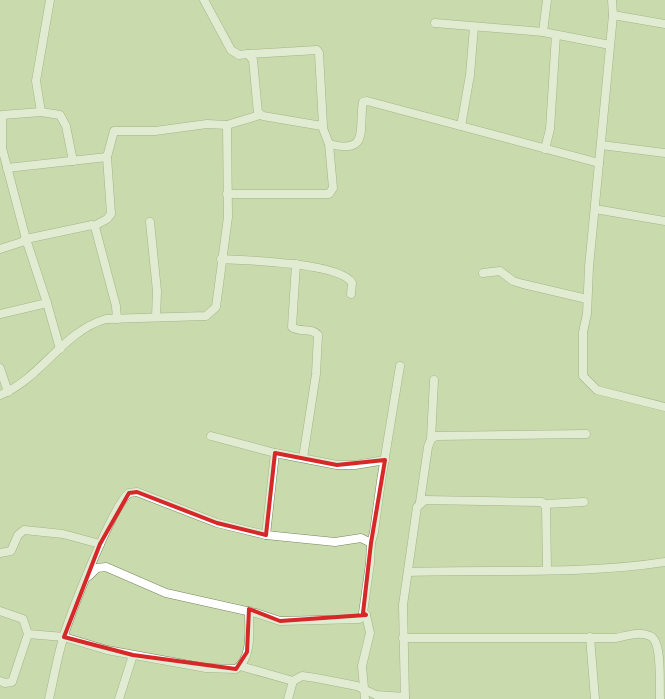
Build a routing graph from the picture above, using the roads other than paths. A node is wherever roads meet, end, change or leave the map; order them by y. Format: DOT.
graph roads {
  1 [pos="50,0"];
  2 [pos="204,0"];
  3 [pos="547,0"];
  4 [pos="612,0"];
  5 [pos="613,15"];
  6 [pos="436,23"];
  7 [pos="665,24"];
  8 [pos="474,27"];
  9 [pos="543,32"];
  10 [pos="556,35"];
  11 [pos="610,45"];
  12 [pos="248,54"];
  13 [pos="41,112"];
  14 [pos="260,115"];
  15 [pos="228,125"];
  16 [pos="323,126"];
  17 [pos="462,126"];
  18 [pos="329,144"];
  19 [pos="601,146"];
  20 [pos="545,149"];
  21 [pos="665,153"];
  22 [pos="107,157"];
  23 [pos="73,161"];
  24 [pos="599,163"];
  25 [pos="7,168"];
  26 [pos="227,194"];
  27 [pos="595,209"];
  28 [pos="665,221"];
  29 [pos="150,222"];
  30 [pos="94,226"];
  31 [pos="26,238"];
  32 [pos="0,249"];
  33 [pos="221,259"];
  34 [pos="296,264"];
  35 [pos="483,273"];
  36 [pos="351,294"];
  37 [pos="587,299"];
  38 [pos="48,303"];
  39 [pos="0,314"];
  40 [pos="156,317"];
  41 [pos="117,319"];
  42 [pos="60,349"];
  43 [pos="400,366"];
  44 [pos="0,368"];
  45 [pos="434,380"];
  46 [pos="8,392"];
  47 [pos="0,395"];
  48 [pos="665,407"];
  49 [pos="586,434"];
  50 [pos="211,436"];
  51 [pos="431,438"];
  52 [pos="275,453"];
  53 [pos="303,458"];
  54 [pos="385,460"];
  55 [pos="420,502"];
  56 [pos="584,502"];
  57 [pos="545,504"];
  58 [pos="266,535"];
  59 [pos="371,543"];
  60 [pos="100,544"];
  61 [pos="0,553"];
  62 [pos="665,562"];
  63 [pos="547,569"];
  64 [pos="408,572"];
  65 [pos="88,577"];
  66 [pos="0,611"];
  67 [pos="249,611"];
  68 [pos="366,616"];
  69 [pos="28,634"];
  70 [pos="64,637"];
  71 [pos="590,637"];
  72 [pos="403,638"];
  73 [pos="133,655"];
  74 [pos="240,666"];
  75 [pos="0,681"];
  76 [pos="293,681"];
  77 [pos="365,695"];
  78 [pos="405,698"];
  79 [pos="49,699"];
  80 [pos="119,699"];
  81 [pos="288,699"];
  82 [pos="595,699"];
  83 [pos="660,699"];
  1 -- 13 [label="street"];
  2 -- 12 [label="street"];
  3 -- 9 [label="street"];
  4 -- 5 [label="street"];
  5 -- 7 [label="street"];
  5 -- 11 [label="street"];
  6 -- 8 [label="street"];
  8 -- 9 [label="street"];
  8 -- 17 [label="street"];
  9 -- 10 [label="street"];
  10 -- 11 [label="street"];
  10 -- 20 [label="street"];
  11 -- 19 [label="street"];
  12 -- 14 [label="street"];
  12 -- 16 [label="street"];
  13 -- 23 [label="street"];
  13 -- 25 [label="street"];
  14 -- 15 [label="street"];
  14 -- 16 [label="street"];
  15 -- 22 [label="street"];
  15 -- 26 [label="street"];
  16 -- 18 [label="street"];
  17 -- 18 [label="street"];
  17 -- 20 [label="street"];
  18 -- 26 [label="street"];
  19 -- 21 [label="street"];
  19 -- 24 [label="street"];
  20 -- 24 [label="street"];
  22 -- 23 [label="street"];
  22 -- 30 [label="street"];
  23 -- 25 [label="street"];
  24 -- 27 [label="street"];
  25 -- 31 [label="street"];
  26 -- 33 [label="street"];
  27 -- 28 [label="street"];
  27 -- 37 [label="street"];
  29 -- 40 [label="street"];
  30 -- 31 [label="street"];
  30 -- 41 [label="street"];
  31 -- 32 [label="street"];
  31 -- 38 [label="street"];
  33 -- 34 [label="street"];
  33 -- 40 [label="street"];
  34 -- 36 [label="street"];
  34 -- 53 [label="street"];
  35 -- 37 [label="street"];
  37 -- 48 [label="street"];
  38 -- 39 [label="street"];
  38 -- 42 [label="street"];
  40 -- 41 [label="street"];
  41 -- 42 [label="street"];
  42 -- 46 [label="street"];
  43 -- 54 [label="street"];
  44 -- 46 [label="street"];
  45 -- 51 [label="street"];
  46 -- 47 [label="street"];
  49 -- 51 [label="street"];
  50 -- 52 [label="street"];
  51 -- 55 [label="street"];
  52 -- 53 [label="street"];
  52 -- 58 [label="street"];
  53 -- 54 [label="street"];
  54 -- 59 [label="street"];
  55 -- 57 [label="street"];
  55 -- 64 [label="street"];
  56 -- 57 [label="street"];
  57 -- 63 [label="street"];
  58 -- 59 [label="street"];
  58 -- 60 [label="street"];
  59 -- 68 [label="street"];
  60 -- 61 [label="street"];
  60 -- 65 [label="street"];
  62 -- 63 [label="street"];
  63 -- 64 [label="street"];
  64 -- 72 [label="street"];
  65 -- 67 [label="street"];
  65 -- 70 [label="street"];
  66 -- 69 [label="street"];
  67 -- 68 [label="street"];
  67 -- 74 [label="street"];
  68 -- 77 [label="street"];
  69 -- 70 [label="street"];
  69 -- 75 [label="street"];
  70 -- 73 [label="street"];
  70 -- 79 [label="street"];
  71 -- 72 [label="street"];
  71 -- 82 [label="street"];
  71 -- 83 [label="street"];
  72 -- 78 [label="street"];
  73 -- 74 [label="street"];
  73 -- 80 [label="street"];
  74 -- 76 [label="street"];
  76 -- 77 [label="street"];
  76 -- 81 [label="street"];
  77 -- 78 [label="street"];
}
